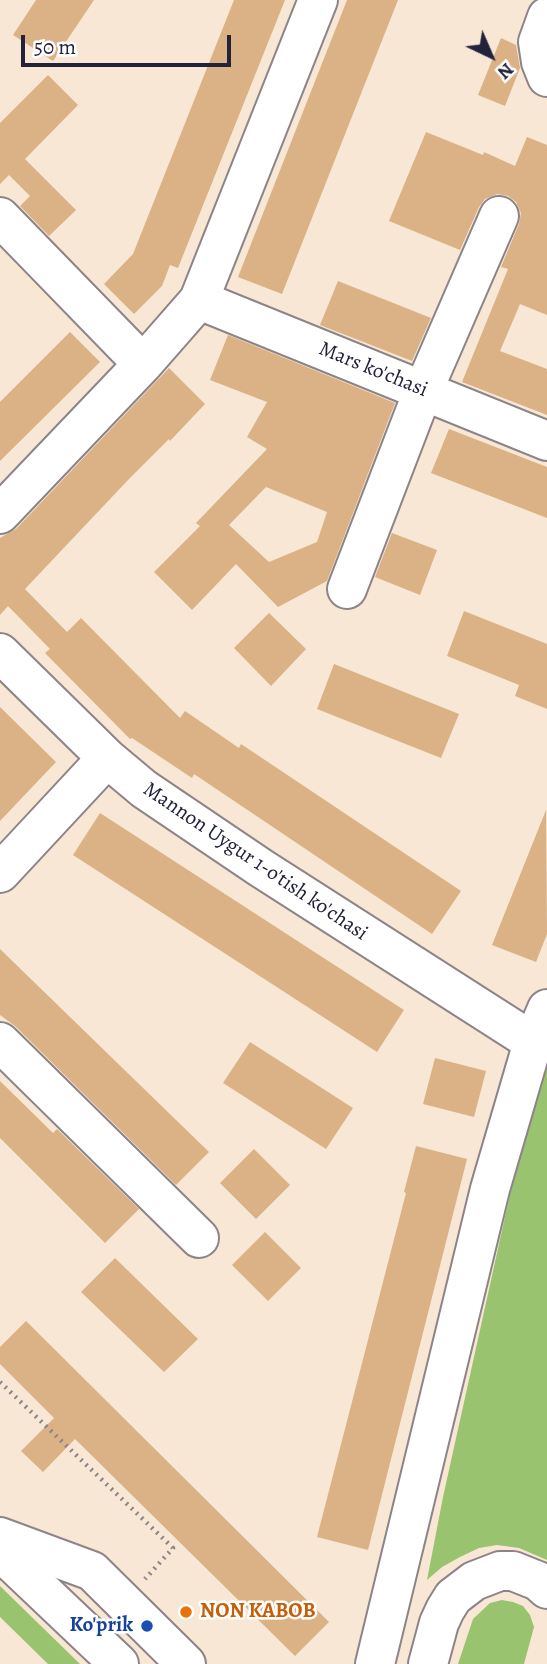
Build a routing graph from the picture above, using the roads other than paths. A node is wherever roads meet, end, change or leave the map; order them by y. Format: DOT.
graph roads {
  1 [pos="317,0"];
  2 [pos="547,17"];
  3 [pos="547,77"];
  4 [pos="499,216"];
  5 [pos="0,217"];
  6 [pos="199,299"];
  7 [pos="143,363"];
  8 [pos="423,391"];
  9 [pos="547,440"];
  10 [pos="0,514"];
  11 [pos="347,589"];
  12 [pos="0,653"];
  13 [pos="107,758"];
  14 [pos="0,873"];
  15 [pos="540,1026"];
  16 [pos="0,1042"];
  17 [pos="200,1238"];
  18 [pos="0,1537"];
  19 [pos="0,1551"];
  20 [pos="547,1589"];
  21 [pos="119,1664"];
  22 [pos="186,1664"];
  23 [pos="375,1664"];
  24 [pos="428,1664"];
  1 -- 6 [label="main road"];
  2 -- 3 [label="main road"];
  4 -- 8 [label="main road"];
  5 -- 7 [label="main road"];
  6 -- 7 [label="main road"];
  6 -- 8 [label="main road, Mars ko'chasi"];
  7 -- 10 [label="main road"];
  8 -- 9 [label="main road, Mars ko'chasi"];
  8 -- 11 [label="main road"];
  12 -- 13 [label="main road, Mannon Uygur 1-o'tish ko'chasi"];
  13 -- 14 [label="main road"];
  13 -- 15 [label="main road, Mannon Uygur 1-o'tish ko'chasi"];
  15 -- 23 [label="main road"];
  16 -- 17 [label="main road"];
  18 -- 22 [label="main road"];
  19 -- 21 [label="main road"];
  20 -- 24 [label="main road"];
}
